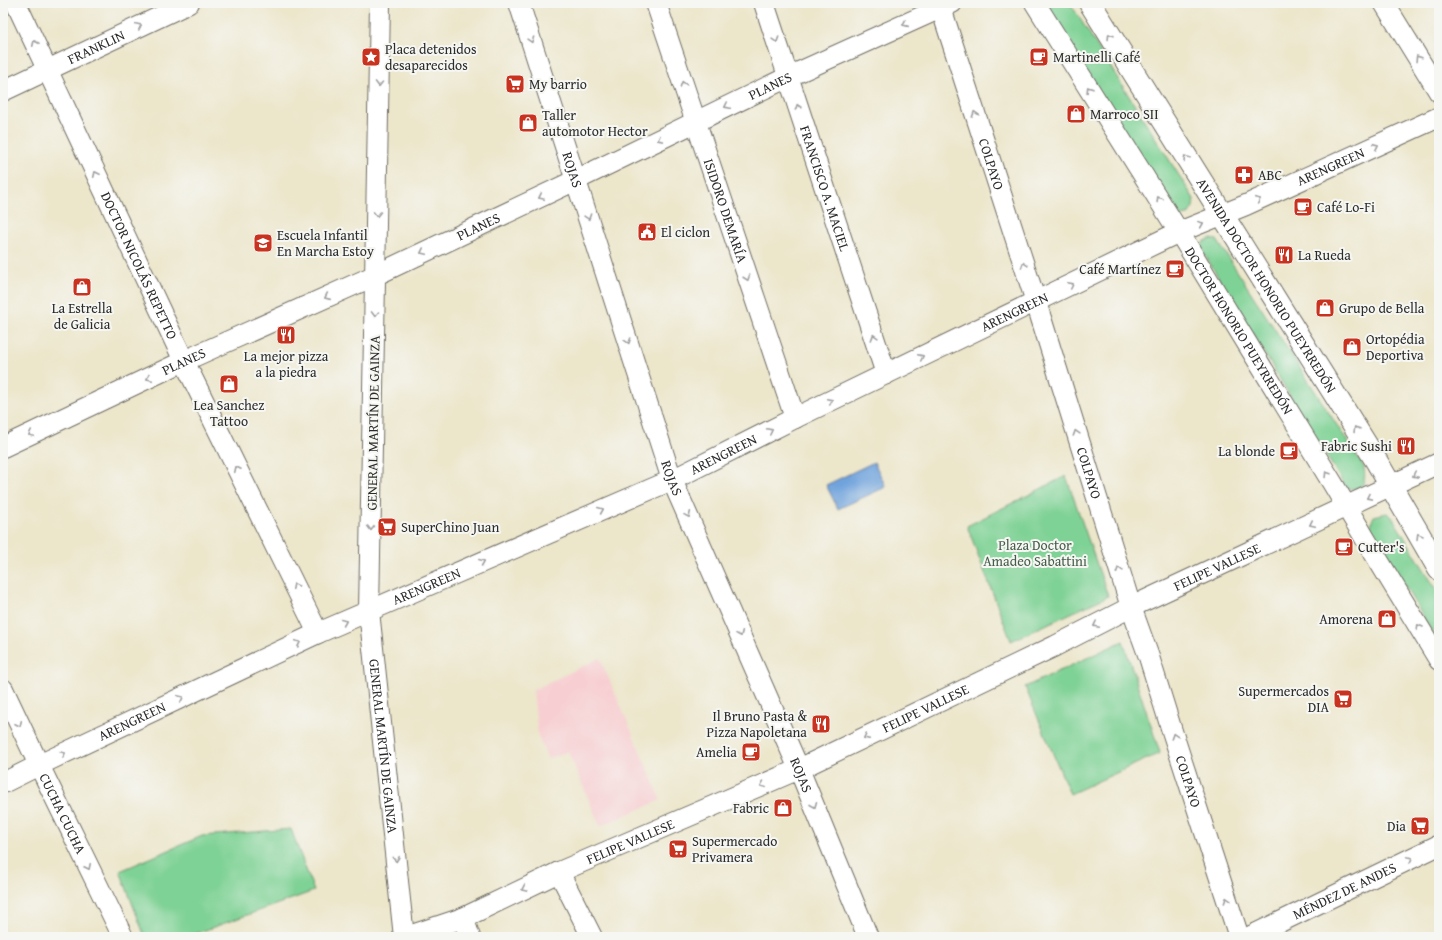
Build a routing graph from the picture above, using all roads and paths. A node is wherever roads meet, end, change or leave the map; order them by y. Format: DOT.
graph roads {
  1 [pos="16,3"];
  2 [pos="189,3"];
  3 [pos="380,3"];
  4 [pos="519,3"];
  5 [pos="656,3"];
  6 [pos="764,3"];
  7 [pos="1035,3"];
  8 [pos="1090,3"];
  9 [pos="1384,3"];
  10 [pos="946,6"];
  11 [pos="48,70"];
  12 [pos="788,77"];
  13 [pos="3,91"];
  14 [pos="1439,92"];
  15 [pos="1439,117"];
  16 [pos="695,122"];
  17 [pos="576,180"];
  18 [pos="1222,215"];
  19 [pos="1179,232"];
  20 [pos="376,275"];
  21 [pos="1036,302"];
  22 [pos="184,361"];
  23 [pos="886,374"];
  24 [pos="795,418"];
  25 [pos="3,447"];
  26 [pos="1439,463"];
  27 [pos="672,480"];
  28 [pos="1390,486"];
  29 [pos="1347,507"];
  30 [pos="1439,569"];
  31 [pos="1131,607"];
  32 [pos="369,611"];
  33 [pos="318,633"];
  34 [pos="1439,660"];
  35 [pos="3,689"];
  36 [pos="38,765"];
  37 [pos="799,769"];
  38 [pos="3,783"];
  39 [pos="1439,845"];
  40 [pos="560,872"];
  41 [pos="463,918"];
  42 [pos="123,937"];
  43 [pos="405,937"];
  44 [pos="470,937"];
  45 [pos="592,937"];
  46 [pos="868,937"];
  47 [pos="1239,937"];
  48 [pos="1249,937"];
  11 -- 1 [label="street, DOCTOR NICOLÁS REPETTO, one-way"];
  11 -- 2 [label="street, FRANKLIN, one-way"];
  3 -- 20 [label="street, GENERAL MARTÍN DE GAINZA, one-way"];
  4 -- 17 [label="street, ROJAS, one-way"];
  16 -- 5 [label="street, ISIDORO DEMARÍA, one-way"];
  6 -- 12 [label="street, FRANCISCO A. MACIEL, one-way"];
  19 -- 7 [label="street, DOCTOR HONORIO PUEYRREDÓN, one-way"];
  18 -- 8 [label="main road, AVENIDA DOCTOR HONORIO PUEYRREDÓN, one-way"];
  14 -- 9 [label="street, one-way"];
  10 -- 12 [label="street, PLANES, one-way"];
  21 -- 10 [label="street, COLPAYO, one-way"];
  11 -- 13 [label="street, FRANKLIN"];
  22 -- 11 [label="street, DOCTOR NICOLÁS REPETTO, one-way"];
  12 -- 16 [label="street, PLANES, one-way"];
  23 -- 12 [label="street, FRANCISCO A. MACIEL, one-way"];
  18 -- 15 [label="street, ARENGREEN, one-way"];
  16 -- 17 [label="street, PLANES, one-way"];
  16 -- 24 [label="street, ISIDORO DEMARÍA, one-way"];
  17 -- 20 [label="street, PLANES, one-way"];
  17 -- 27 [label="street, ROJAS, one-way"];
  19 -- 18 [label="street, ARENGREEN, one-way"];
  28 -- 18 [label="main road, AVENIDA DOCTOR HONORIO PUEYRREDÓN, one-way"];
  21 -- 19 [label="street, ARENGREEN, one-way"];
  29 -- 19 [label="street, DOCTOR HONORIO PUEYRREDÓN, one-way"];
  20 -- 22 [label="street, PLANES, one-way"];
  20 -- 32 [label="street, GENERAL MARTÍN DE GAINZA, one-way"];
  23 -- 21 [label="street, ARENGREEN, one-way"];
  31 -- 21 [label="street, COLPAYO, one-way"];
  22 -- 25 [label="street, PLANES, one-way"];
  33 -- 22 [label="street, DOCTOR NICOLÁS REPETTO, one-way"];
  24 -- 23 [label="street, ARENGREEN, one-way"];
  27 -- 24 [label="street, ARENGREEN, one-way"];
  26 -- 28 [label="street, FELIPE VALLESE, one-way"];
  32 -- 27 [label="street, ARENGREEN, one-way"];
  27 -- 37 [label="street, ROJAS, one-way"];
  28 -- 29 [label="street, FELIPE VALLESE, one-way"];
  30 -- 28 [label="main road, AVENIDA DOCTOR HONORIO PUEYRREDÓN, one-way"];
  29 -- 31 [label="street, FELIPE VALLESE, one-way"];
  34 -- 29 [label="street, DOCTOR HONORIO PUEYRREDÓN, one-way"];
  31 -- 37 [label="street, FELIPE VALLESE, one-way"];
  47 -- 31 [label="street, COLPAYO, one-way"];
  33 -- 32 [label="street, ARENGREEN, one-way"];
  32 -- 43 [label="street, GENERAL MARTÍN DE GAINZA, one-way"];
  36 -- 33 [label="street, ARENGREEN, one-way"];
  35 -- 36 [label="street, CUCHA CUCHA, one-way"];
  36 -- 38 [label="street, ARENGREEN"];
  36 -- 42 [label="street, CUCHA CUCHA, one-way"];
  37 -- 40 [label="street, FELIPE VALLESE, one-way"];
  37 -- 46 [label="street, ROJAS, one-way"];
  48 -- 39 [label="street, MÉNDEZ DE ANDES, one-way"];
  40 -- 41 [label="street, FELIPE VALLESE, one-way"];
  40 -- 45 [label="street"];
  41 -- 43 [label="street, FELIPE VALLESE"];
  41 -- 44 [label="street"];
}
